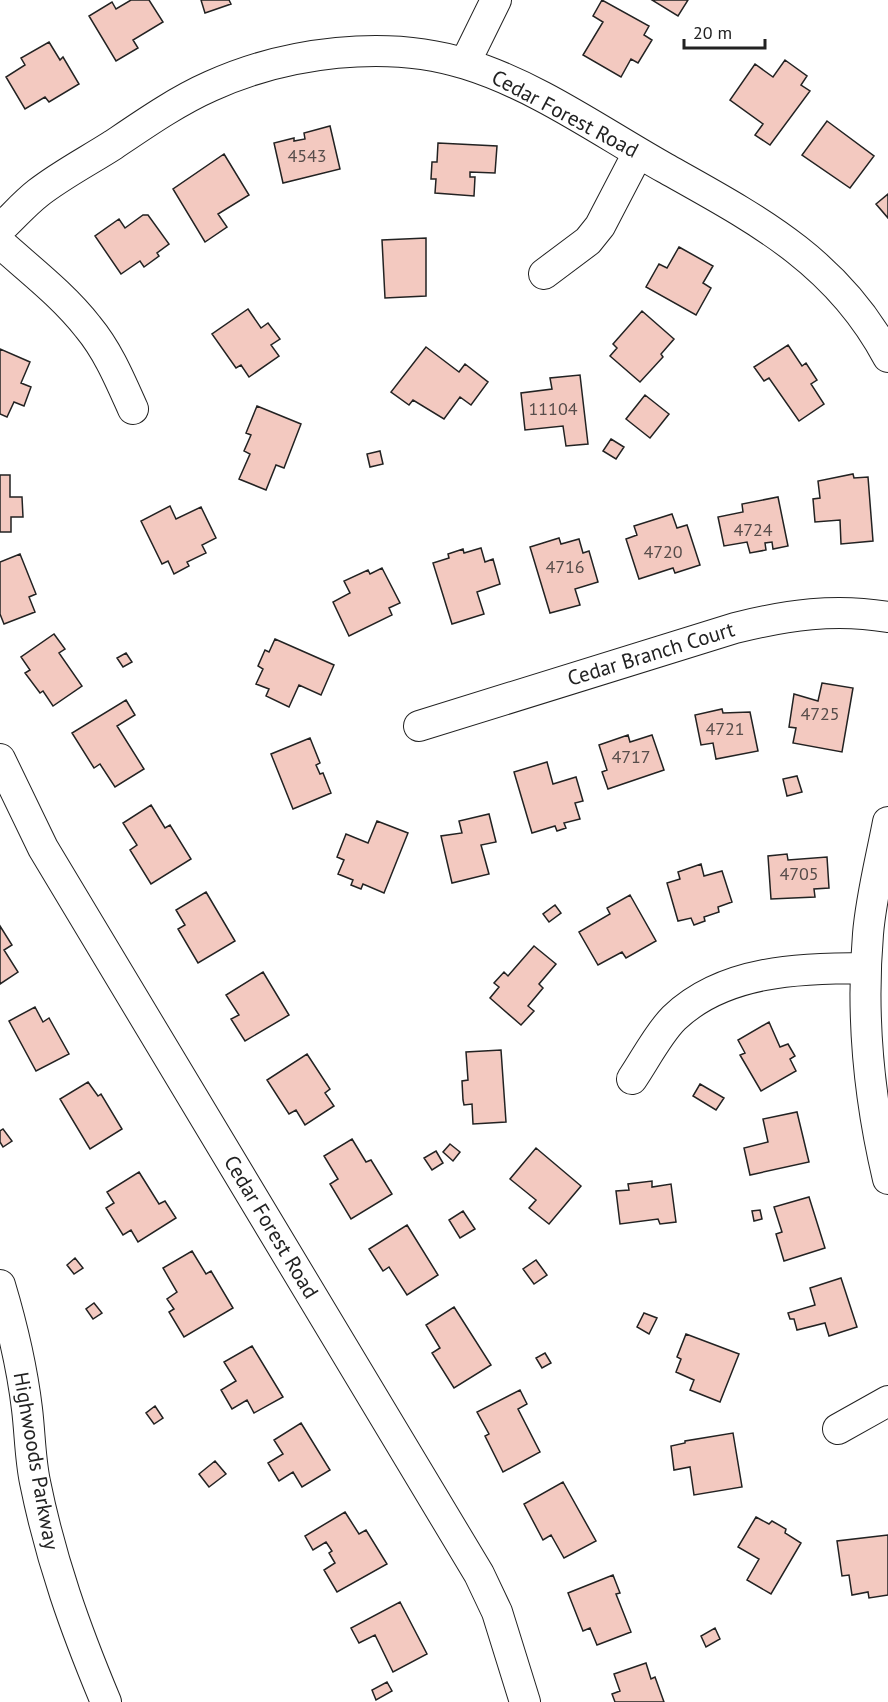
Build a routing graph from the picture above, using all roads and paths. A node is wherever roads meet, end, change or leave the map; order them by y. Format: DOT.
graph roads {
  1 [pos="496,0"];
  2 [pos="465,63"];
  3 [pos="638,153"];
  4 [pos="0,229"];
  5 [pos="0,243"];
  6 [pos="544,274"];
  7 [pos="888,357"];
  8 [pos="133,409"];
  9 [pos="888,616"];
  10 [pos="419,726"];
  11 [pos="0,759"];
  12 [pos="888,822"];
  13 [pos="866,969"];
  14 [pos="632,1079"];
  15 [pos="888,1179"];
  16 [pos="0,1285"];
  17 [pos="888,1401"];
  18 [pos="838,1429"];
  19 [pos="106,1702"];
  20 [pos="525,1702"];
  1 -- 2 [label="street"];
  2 -- 3 [label="street, Cedar Forest Road"];
  2 -- 4 [label="street, Cedar Forest Road"];
  3 -- 6 [label="street"];
  3 -- 7 [label="street, Cedar Forest Road"];
  5 -- 8 [label="street"];
  9 -- 10 [label="street, Cedar Branch Court"];
  11 -- 20 [label="street, Cedar Forest Road"];
  12 -- 13 [label="street"];
  13 -- 14 [label="street"];
  13 -- 15 [label="street"];
  16 -- 19 [label="street, Highwoods Parkway"];
  17 -- 18 [label="street"];
}
